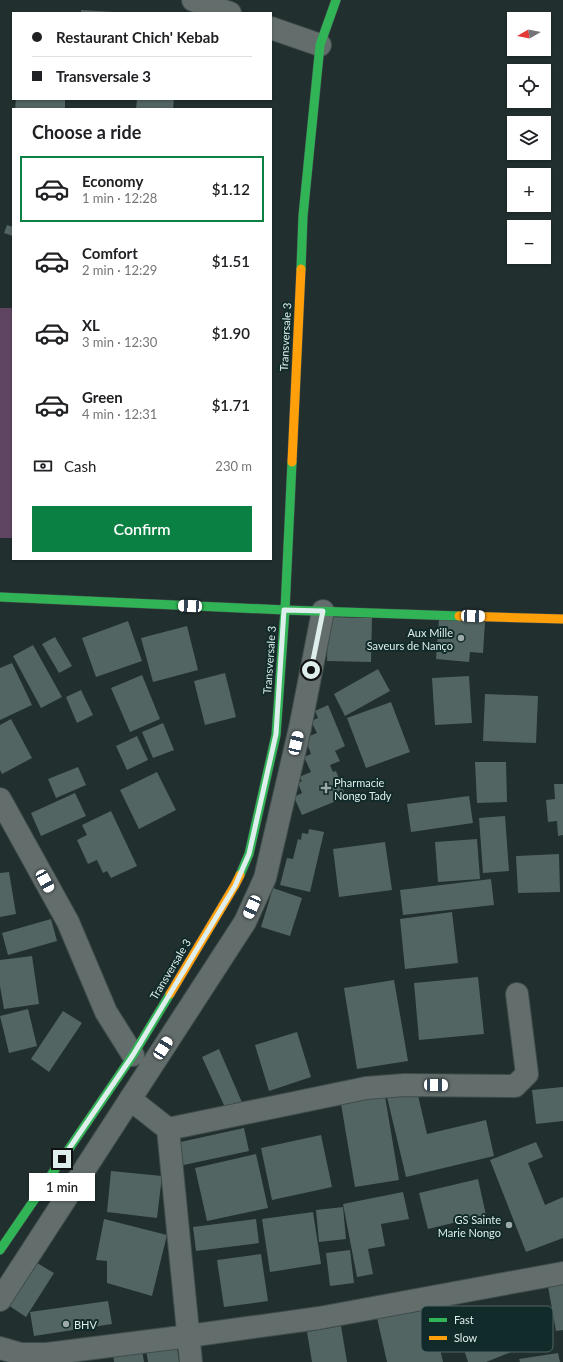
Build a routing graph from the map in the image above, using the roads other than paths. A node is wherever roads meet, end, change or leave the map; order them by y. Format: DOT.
graph roads {
  1 [pos="193,0"];
  2 [pos="336,0"];
  3 [pos="227,12"];
  4 [pos="272,28"];
  5 [pos="320,45"];
  6 [pos="0,597"];
  7 [pos="284,610"];
  8 [pos="323,611"];
  9 [pos="563,619"];
  10 [pos="0,800"];
  11 [pos="517,994"];
  12 [pos="133,1055"];
  13 [pos="130,1099"];
  14 [pos="168,1129"];
  15 [pos="0,1250"];
  16 [pos="563,1272"];
  17 [pos="0,1300"];
  18 [pos="189,1336"];
  19 [pos="0,1348"];
  20 [pos="191,1362"];
  1 -- 3 [label="street"];
  2 -- 5 [label="main road, Transversale 3"];
  4 -- 5 [label="street"];
  5 -- 7 [label="main road, Transversale 3"];
  6 -- 7 [label="main road"];
  7 -- 8 [label="main road"];
  7 -- 12 [label="main road, Transversale 3"];
  8 -- 9 [label="main road"];
  8 -- 13 [label="street"];
  10 -- 12 [label="street"];
  11 -- 14 [label="street"];
  12 -- 15 [label="main road, Transversale 3"];
  13 -- 14 [label="street"];
  13 -- 17 [label="street"];
  14 -- 18 [label="street"];
  16 -- 18 [label="street"];
  18 -- 19 [label="street"];
  18 -- 20 [label="street"];
}
